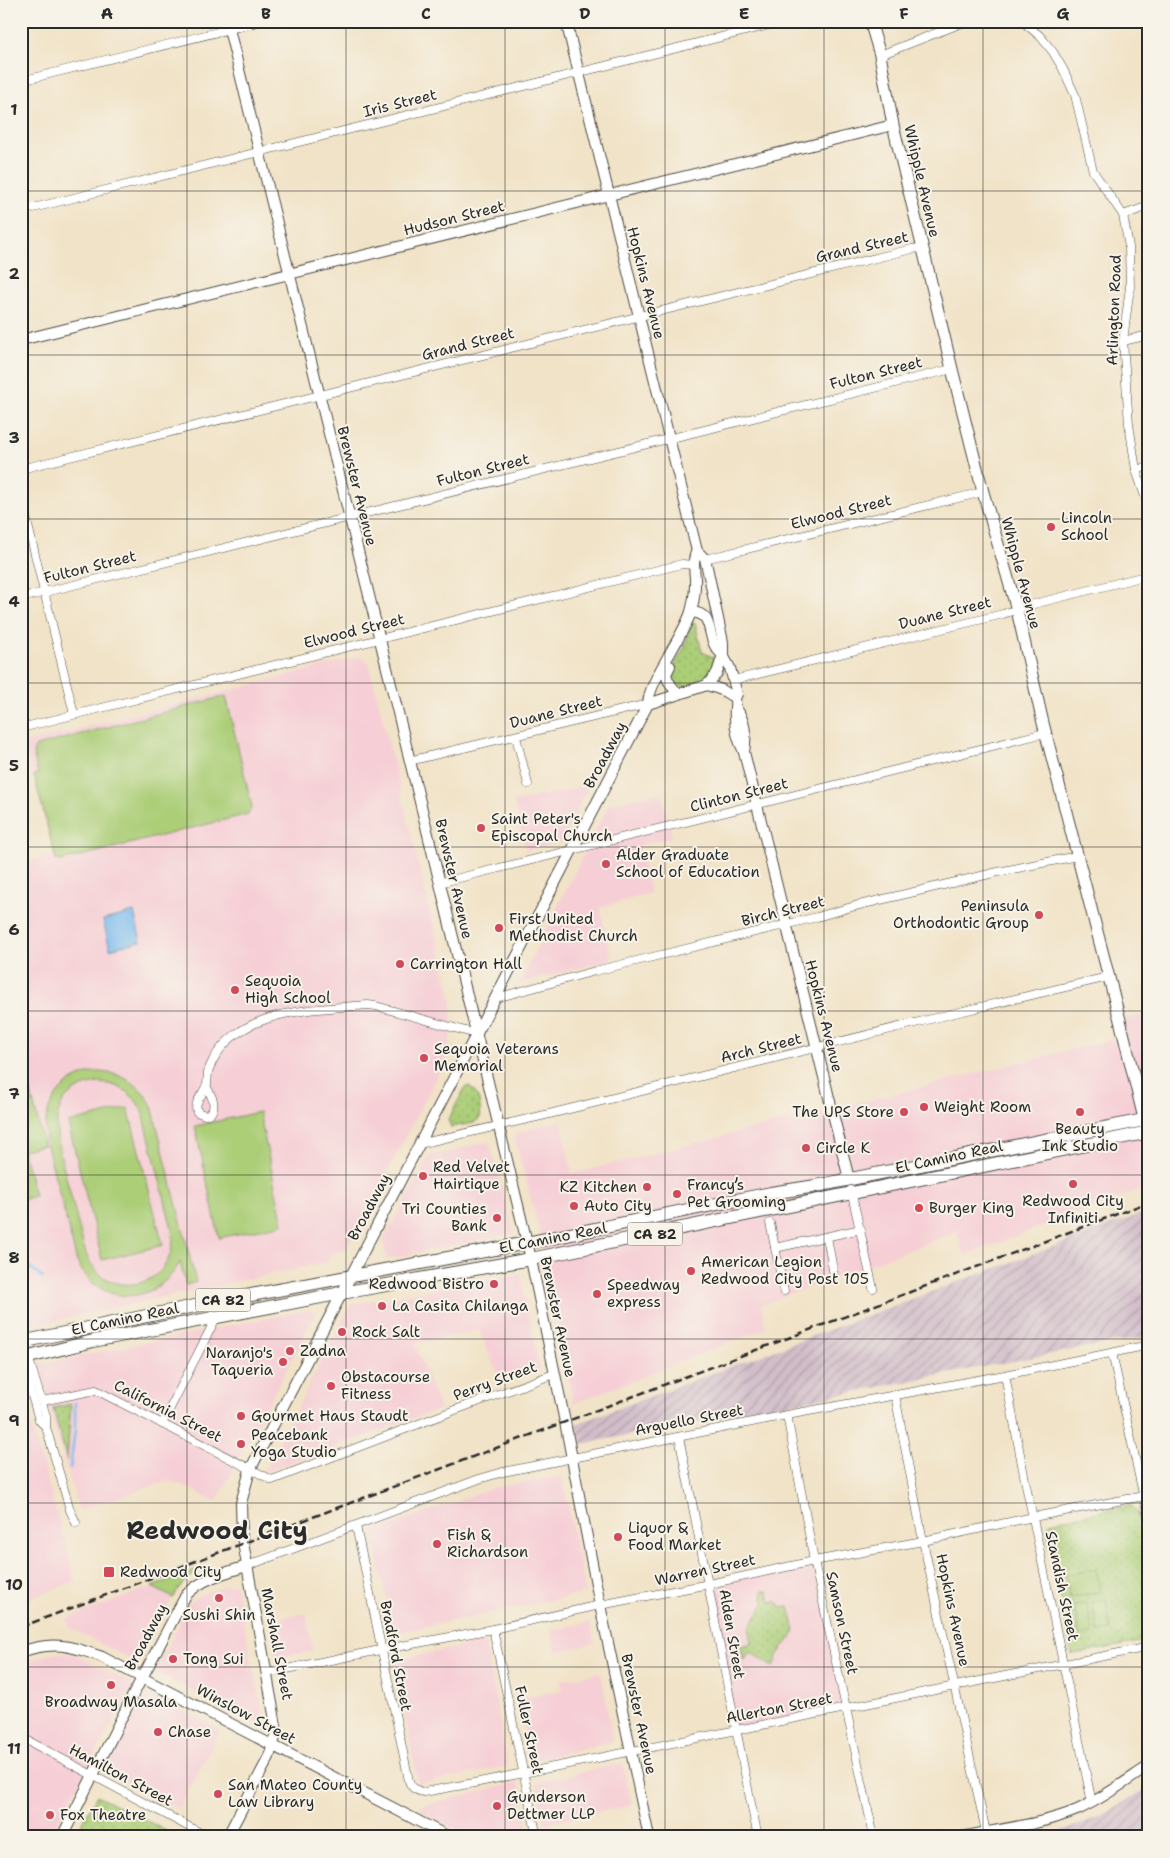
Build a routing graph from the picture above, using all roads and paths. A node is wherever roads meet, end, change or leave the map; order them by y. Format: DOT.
graph roads {
  1 [pos="262,21"];
  2 [pos="566,21"];
  3 [pos="786,21"];
  4 [pos="870,21"];
  5 [pos="967,21"];
  6 [pos="1022,21"];
  7 [pos="228,25"];
  8 [pos="880,54"];
  9 [pos="578,73"];
  10 [pos="21,81"];
  11 [pos="893,125"];
  12 [pos="259,152"];
  13 [pos="609,195"];
  14 [pos="1149,206"];
  15 [pos="21,211"];
  16 [pos="1123,215"];
  17 [pos="922,248"];
  18 [pos="289,274"];
  19 [pos="638,316"];
  20 [pos="1149,335"];
  21 [pos="21,340"];
  22 [pos="1123,342"];
  23 [pos="952,370"];
  24 [pos="319,395"];
  25 [pos="669,438"];
  26 [pos="1149,466"];
  27 [pos="21,469"];
  28 [pos="1136,470"];
  29 [pos="983,492"];
  30 [pos="21,497"];
  31 [pos="1149,508"];
  32 [pos="349,517"];
  33 [pos="697,551"];
  34 [pos="705,559"];
  35 [pos="694,565"];
  36 [pos="1149,575"];
  37 [pos="711,590"];
  38 [pos="45,592"];
  39 [pos="21,598"];
  40 [pos="1017,610"];
  41 [pos="691,612"];
  42 [pos="379,638"];
  43 [pos="676,644"];
  44 [pos="723,656"];
  45 [pos="734,680"];
  46 [pos="707,685"];
  47 [pos="679,694"];
  48 [pos="735,698"];
  49 [pos="648,704"];
  50 [pos="74,714"];
  51 [pos="21,728"];
  52 [pos="1046,733"];
  53 [pos="516,737"];
  54 [pos="409,761"];
  55 [pos="528,784"];
  56 [pos="757,805"];
  57 [pos="572,850"];
  58 [pos="1077,856"];
  59 [pos="439,883"];
  60 [pos="787,925"];
  61 [pos="1108,978"];
  62 [pos="496,998"];
  63 [pos="476,1034"];
  64 [pos="817,1048"];
  65 [pos="206,1086"];
  66 [pos="498,1126"];
  67 [pos="1148,1127"];
  68 [pos="1149,1139"];
  69 [pos="419,1144"];
  70 [pos="849,1179"];
  71 [pos="852,1193"];
  72 [pos="770,1223"];
  73 [pos="861,1229"];
  74 [pos="827,1236"];
  75 [pos="526,1243"];
  76 [pos="775,1248"];
  77 [pos="531,1259"];
  78 [pos="350,1276"];
  79 [pos="834,1276"];
  80 [pos="873,1288"];
  81 [pos="784,1292"];
  82 [pos="342,1293"];
  83 [pos="217,1316"];
  84 [pos="22,1339"];
  85 [pos="1149,1345"];
  86 [pos="1112,1353"];
  87 [pos="24,1358"];
  88 [pos="554,1374"];
  89 [pos="1005,1375"];
  90 [pos="896,1395"];
  91 [pos="42,1401"];
  92 [pos="787,1415"];
  93 [pos="162,1424"];
  94 [pos="46,1427"];
  95 [pos="680,1437"];
  96 [pos="571,1457"];
  97 [pos="250,1470"];
  98 [pos="1146,1495"];
  99 [pos="1033,1517"];
  100 [pos="1149,1521"];
  101 [pos="76,1523"];
  102 [pos="356,1526"];
  103 [pos="923,1541"];
  104 [pos="814,1561"];
  105 [pos="247,1566"];
  106 [pos="709,1584"];
  107 [pos="600,1605"];
  108 [pos="494,1629"];
  109 [pos="1149,1647"];
  110 [pos="380,1650"];
  111 [pos="21,1652"];
  112 [pos="1065,1664"];
  113 [pos="268,1673"];
  114 [pos="142,1677"];
  115 [pos="954,1687"];
  116 [pos="846,1709"];
  117 [pos="735,1730"];
  118 [pos="21,1737"];
  119 [pos="274,1745"];
  120 [pos="632,1751"];
  121 [pos="1149,1766"];
  122 [pos="524,1772"];
  123 [pos="93,1775"];
  124 [pos="414,1789"];
  125 [pos="1092,1803"];
  126 [pos="986,1832"];
  127 [pos="62,1837"];
  128 [pos="208,1837"];
  129 [pos="227,1837"];
  130 [pos="449,1837"];
  131 [pos="538,1837"];
  132 [pos="649,1837"];
  133 [pos="758,1837"];
  134 [pos="874,1837"];
  135 [pos="961,1837"];
  1 -- 7 [label="street"];
  2 -- 9 [label="street, Hopkins Avenue"];
  3 -- 9 [label="street, Iris Street"];
  4 -- 8 [label="main road, Whipple Avenue"];
  5 -- 8 [label="street"];
  6 -- 16 [label="street, Arlington Road"];
  7 -- 10 [label="street"];
  7 -- 12 [label="street, Brewster Avenue"];
  8 -- 11 [label="main road, Whipple Avenue"];
  9 -- 12 [label="street, Iris Street"];
  9 -- 13 [label="street, Hopkins Avenue"];
  11 -- 13 [label="street, Hudson Street"];
  11 -- 17 [label="main road, Whipple Avenue"];
  12 -- 15 [label="street, Iris Street"];
  12 -- 18 [label="street, Brewster Avenue"];
  13 -- 18 [label="street, Hudson Street"];
  13 -- 19 [label="street, Hopkins Avenue"];
  14 -- 16 [label="street"];
  16 -- 22 [label="street, Arlington Road"];
  17 -- 19 [label="street, Grand Street"];
  17 -- 23 [label="main road, Whipple Avenue"];
  18 -- 21 [label="street, Hudson Street"];
  18 -- 24 [label="street, Brewster Avenue"];
  19 -- 24 [label="street, Grand Street"];
  19 -- 25 [label="street, Hopkins Avenue"];
  20 -- 22 [label="street"];
  22 -- 28 [label="street, Arlington Road"];
  23 -- 25 [label="street, Fulton Street"];
  23 -- 29 [label="main road, Whipple Avenue"];
  24 -- 27 [label="street, Grand Street"];
  24 -- 32 [label="street, Brewster Avenue"];
  25 -- 32 [label="street, Fulton Street"];
  25 -- 33 [label="street, Hopkins Avenue"];
  26 -- 28 [label="street"];
  28 -- 31 [label="street, Arlington Road"];
  29 -- 34 [label="street, Elwood Street"];
  29 -- 40 [label="main road, Whipple Avenue"];
  30 -- 38 [label="street"];
  32 -- 38 [label="street, Fulton Street"];
  32 -- 42 [label="street, Brewster Avenue"];
  33 -- 34 [label="street"];
  33 -- 35 [label="street, Hopkins Avenue"];
  34 -- 37 [label="street, Hopkins Avenue"];
  35 -- 37 [label="street"];
  35 -- 41 [label="street, Broadway"];
  35 -- 42 [label="street, Elwood Street"];
  36 -- 40 [label="street, Duane Street"];
  37 -- 44 [label="street, Hopkins Avenue"];
  38 -- 39 [label="street, Fulton Street"];
  38 -- 50 [label="street"];
  40 -- 45 [label="street, Duane Street"];
  40 -- 52 [label="main road, Whipple Avenue"];
  41 -- 43 [label="street, Broadway"];
  41 -- 44 [label="street, Hopkins Avenue"];
  42 -- 50 [label="street, Elwood Street"];
  42 -- 54 [label="street, Brewster Avenue"];
  43 -- 47 [label="street"];
  43 -- 49 [label="street, Broadway"];
  44 -- 45 [label="street, Hopkins Avenue"];
  44 -- 46 [label="street"];
  45 -- 48 [label="street, Hopkins Avenue"];
  46 -- 47 [label="street, Duane Street"];
  46 -- 48 [label="street"];
  47 -- 49 [label="street, Duane Street"];
  48 -- 56 [label="street, Hopkins Avenue"];
  49 -- 53 [label="street, Duane Street"];
  49 -- 57 [label="street, Broadway"];
  50 -- 51 [label="street, Elwood Street"];
  52 -- 56 [label="street, Clinton Street"];
  52 -- 58 [label="main road, Whipple Avenue"];
  53 -- 54 [label="street, Duane Street"];
  53 -- 55 [label="street"];
  54 -- 59 [label="street, Brewster Avenue"];
  56 -- 57 [label="street, Clinton Street"];
  56 -- 60 [label="street, Hopkins Avenue"];
  57 -- 59 [label="street, Clinton Street"];
  57 -- 62 [label="street, Broadway"];
  58 -- 60 [label="street, Birch Street"];
  58 -- 61 [label="main road, Whipple Avenue"];
  59 -- 63 [label="street, Brewster Avenue"];
  60 -- 62 [label="street, Birch Street"];
  60 -- 64 [label="street, Hopkins Avenue"];
  61 -- 64 [label="street, Arch Street"];
  61 -- 67 [label="main road, Whipple Avenue"];
  62 -- 63 [label="street, Broadway"];
  63 -- 65 [label="street"];
  63 -- 66 [label="street, Brewster Avenue"];
  63 -- 69 [label="street, Broadway"];
  64 -- 66 [label="street, Arch Street"];
  64 -- 70 [label="street, Hopkins Avenue"];
  66 -- 69 [label="street, Arch Street"];
  66 -- 75 [label="street, Brewster Avenue"];
  67 -- 68 [label="main road, Whipple Avenue"];
  67 -- 70 [label="main road, El Camino Real / CA 82"];
  67 -- 71 [label="main road, El Camino Real / CA 82"];
  69 -- 78 [label="street, Broadway"];
  70 -- 71 [label="street, Hopkins Avenue"];
  70 -- 75 [label="main road, El Camino Real / CA 82"];
  71 -- 73 [label="street, Hopkins Avenue"];
  71 -- 77 [label="main road, El Camino Real / CA 82"];
  72 -- 76 [label="street"];
  73 -- 74 [label="street"];
  73 -- 80 [label="street, Hopkins Avenue"];
  74 -- 76 [label="street"];
  74 -- 79 [label="street"];
  75 -- 77 [label="street, Brewster Avenue"];
  75 -- 78 [label="main road, El Camino Real / CA 82"];
  76 -- 81 [label="street"];
  77 -- 82 [label="main road, El Camino Real / CA 82"];
  77 -- 88 [label="street, Brewster Avenue"];
  78 -- 82 [label="street, Broadway"];
  78 -- 84 [label="main road, El Camino Real / CA 82"];
  82 -- 83 [label="main road, El Camino Real / CA 82"];
  82 -- 97 [label="street, Broadway"];
  83 -- 87 [label="main road, El Camino Real / CA 82"];
  83 -- 93 [label="street"];
  84 -- 87 [label="street"];
  85 -- 86 [label="street, Arguello Street"];
  86 -- 89 [label="street, Arguello Street"];
  86 -- 98 [label="street"];
  87 -- 91 [label="street"];
  87 -- 94 [label="street"];
  88 -- 96 [label="street, Brewster Avenue"];
  88 -- 97 [label="street, Perry Street"];
  89 -- 90 [label="street, Arguello Street"];
  89 -- 99 [label="street, Standish Street"];
  90 -- 92 [label="street, Arguello Street"];
  90 -- 103 [label="street, Hopkins Avenue"];
  91 -- 93 [label="street, California Street"];
  91 -- 94 [label="street"];
  92 -- 95 [label="street, Arguello Street"];
  92 -- 104 [label="street, Samson Street"];
  93 -- 97 [label="street, California Street"];
  94 -- 101 [label="street"];
  95 -- 96 [label="street, Arguello Street"];
  95 -- 106 [label="street, Alden Street"];
  96 -- 102 [label="street, Arguello Street"];
  96 -- 107 [label="street, Brewster Avenue"];
  97 -- 105 [label="street, Broadway"];
  98 -- 99 [label="street, Warren Street"];
  98 -- 100 [label="street"];
  99 -- 103 [label="street, Warren Street"];
  99 -- 112 [label="street, Standish Street"];
  102 -- 105 [label="street, Arguello Street"];
  102 -- 110 [label="street, Bradford Street"];
  103 -- 104 [label="street, Warren Street"];
  103 -- 115 [label="street, Hopkins Avenue"];
  104 -- 106 [label="street, Warren Street"];
  104 -- 116 [label="street, Samson Street"];
  105 -- 113 [label="street, Marshall Street"];
  105 -- 114 [label="street, Broadway"];
  106 -- 107 [label="street, Warren Street"];
  106 -- 117 [label="street, Alden Street"];
  107 -- 108 [label="street, Warren Street"];
  107 -- 120 [label="street, Brewster Avenue"];
  108 -- 110 [label="street, Warren Street"];
  108 -- 122 [label="street, Fuller Street"];
  109 -- 112 [label="street, Allerton Street"];
  110 -- 113 [label="street, Warren Street"];
  110 -- 124 [label="street, Bradford Street"];
  111 -- 114 [label="street, Winslow Street"];
  112 -- 115 [label="street, Allerton Street"];
  112 -- 125 [label="street, Standish Street"];
  113 -- 119 [label="street, Marshall Street"];
  114 -- 119 [label="street, Winslow Street"];
  114 -- 123 [label="street, Broadway"];
  115 -- 116 [label="street, Allerton Street"];
  115 -- 126 [label="street, Hopkins Avenue"];
  116 -- 117 [label="street, Allerton Street"];
  116 -- 134 [label="street, Samson Street"];
  117 -- 120 [label="street, Allerton Street"];
  117 -- 133 [label="street, Alden Street"];
  118 -- 123 [label="street, Hamilton Street"];
  119 -- 129 [label="street, Marshall Street"];
  119 -- 130 [label="street, Winslow Street"];
  120 -- 122 [label="street, Allerton Street"];
  120 -- 132 [label="street, Brewster Avenue"];
  121 -- 125 [label="street"];
  122 -- 124 [label="street, Allerton Street"];
  122 -- 131 [label="street, Fuller Street"];
  123 -- 127 [label="street, Broadway"];
  123 -- 128 [label="street, Hamilton Street"];
  125 -- 126 [label="street"];
  126 -- 135 [label="street"];
}
